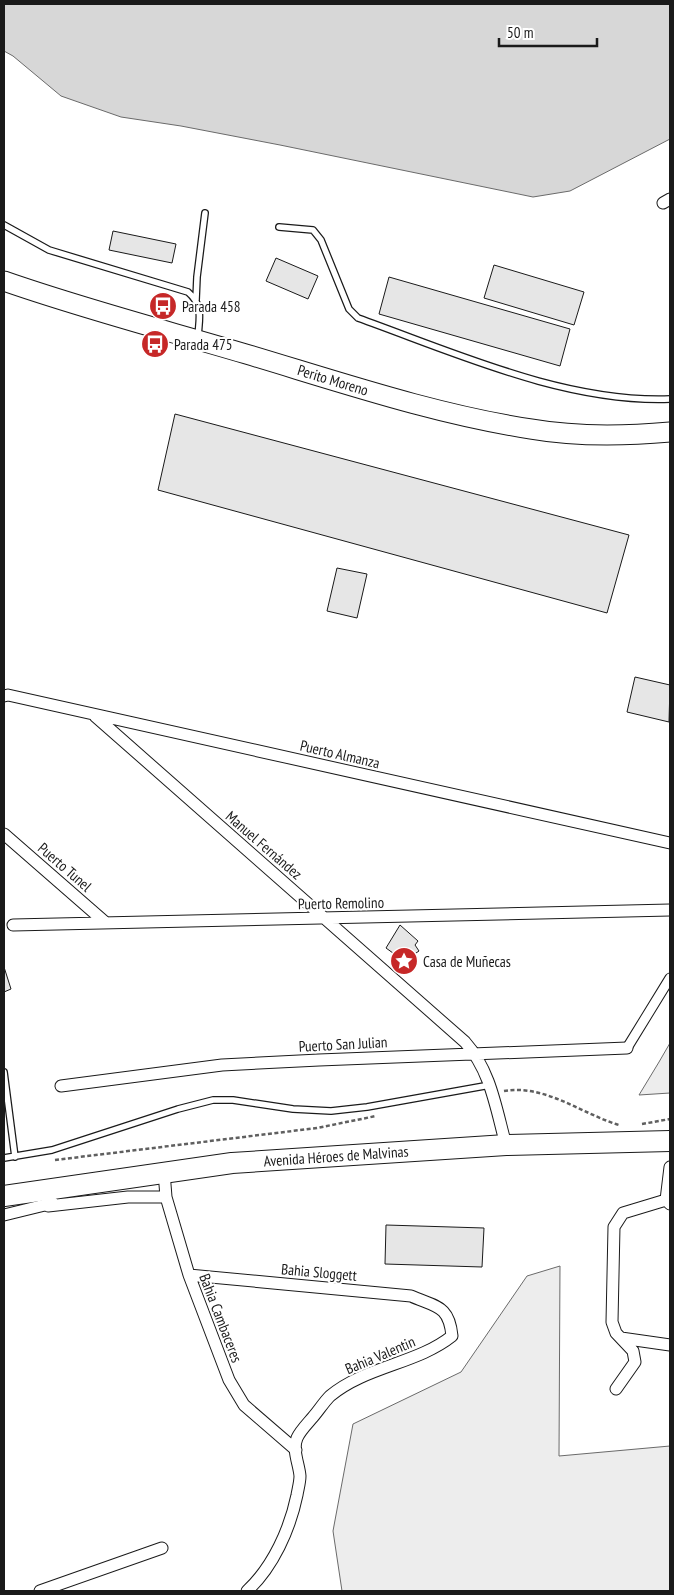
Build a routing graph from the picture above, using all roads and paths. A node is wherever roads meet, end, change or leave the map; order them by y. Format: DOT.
graph roads {
  1 [pos="205,213"];
  2 [pos="4,225"];
  3 [pos="279,226"];
  4 [pos="4,281"];
  5 [pos="196,300"];
  6 [pos="198,340"];
  7 [pos="670,399"];
  8 [pos="670,432"];
  9 [pos="4,696"];
  10 [pos="94,714"];
  11 [pos="4,834"];
  12 [pos="670,843"];
  13 [pos="670,910"];
  14 [pos="325,918"];
  15 [pos="106,923"];
  16 [pos="13,925"];
  17 [pos="670,978"];
  18 [pos="627,1048"];
  19 [pos="475,1054"];
  20 [pos="4,1072"];
  21 [pos="60,1086"];
  22 [pos="491,1089"];
  23 [pos="385,1114"];
  24 [pos="670,1119"];
  25 [pos="635,1125"];
  26 [pos="627,1126"];
  27 [pos="670,1141"];
  28 [pos="506,1145"];
  29 [pos="16,1157"];
  30 [pos="4,1158"];
  31 [pos="52,1160"];
  32 [pos="670,1167"];
  33 [pos="164,1172"];
  34 [pos="80,1185"];
  35 [pos="4,1196"];
  36 [pos="166,1197"];
  37 [pos="668,1202"];
  38 [pos="48,1206"];
  39 [pos="4,1215"];
  40 [pos="189,1275"];
  41 [pos="444,1310"];
  42 [pos="621,1338"];
  43 [pos="670,1345"];
  44 [pos="616,1389"];
  45 [pos="296,1450"];
  46 [pos="162,1548"];
  47 [pos="261,1586"];
  48 [pos="40,1591"];
  49 [pos="247,1591"];
  1 -- 5 [label="lane"];
  2 -- 5 [label="lane"];
  3 -- 7 [label="lane"];
  4 -- 6 [label="main road, Perito Moreno"];
  5 -- 6 [label="lane"];
  6 -- 8 [label="main road, Perito Moreno"];
  9 -- 10 [label="street, Puerto Almanza"];
  10 -- 12 [label="street, Puerto Almanza"];
  10 -- 14 [label="street, Manuel Fernández"];
  11 -- 15 [label="street, Puerto Tunel"];
  13 -- 14 [label="street, Puerto Remolino"];
  14 -- 15 [label="street, Puerto Remolino"];
  14 -- 19 [label="street, Manuel Fernández"];
  15 -- 16 [label="street, Puerto Remolino"];
  17 -- 18 [label="street"];
  18 -- 19 [label="street, Puerto San Julian"];
  19 -- 21 [label="street, Puerto San Julian"];
  19 -- 22 [label="street, Manuel Fernández"];
  20 -- 29 [label="lane"];
  22 -- 26 [label="path"];
  22 -- 28 [label="street, Manuel Fernández"];
  22 -- 29 [label="lane"];
  23 -- 31 [label="path"];
  24 -- 25 [label="path"];
  27 -- 28 [label="highway, Avenida Héroes de Malvinas"];
  28 -- 33 [label="highway, Avenida Héroes de Malvinas"];
  29 -- 30 [label="lane"];
  32 -- 37 [label="street"];
  33 -- 34 [label="highway, Avenida Héroes de Malvinas"];
  33 -- 36 [label="street, Bahia Cambaceres"];
  34 -- 35 [label="highway, Avenida Héroes de Malvinas"];
  34 -- 38 [label="street"];
  36 -- 38 [label="street"];
  36 -- 40 [label="street, Bahia Cambaceres"];
  37 -- 42 [label="street"];
  38 -- 39 [label="street"];
  40 -- 41 [label="street, Bahia Sloggett"];
  40 -- 45 [label="street, Bahia Cambaceres"];
  41 -- 45 [label="street, Bahia Valentin"];
  42 -- 43 [label="street"];
  42 -- 44 [label="street"];
  45 -- 47 [label="street"];
  46 -- 48 [label="street"];
  47 -- 49 [label="street"];
}
